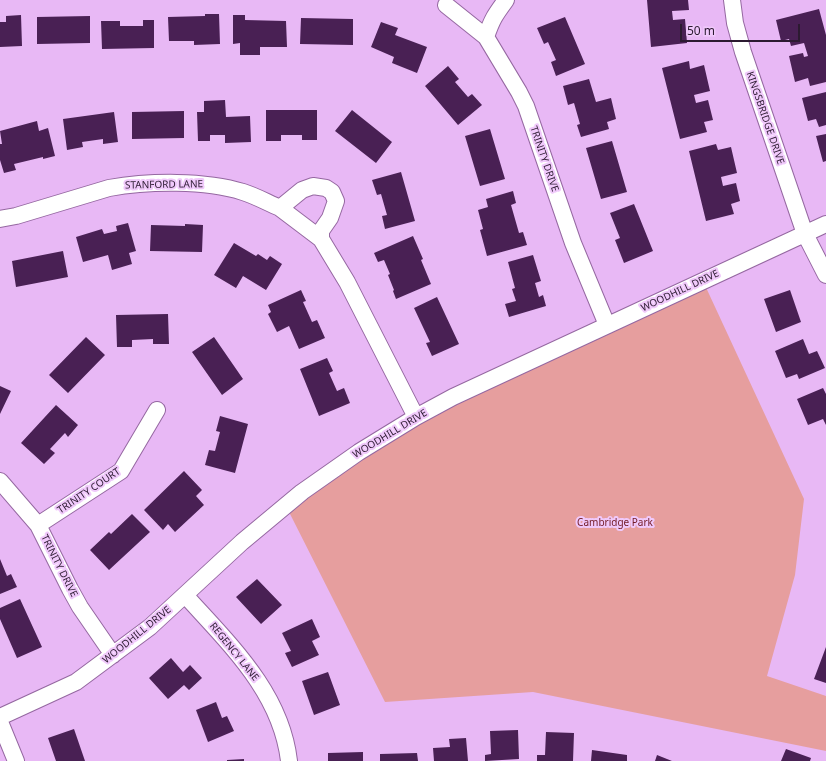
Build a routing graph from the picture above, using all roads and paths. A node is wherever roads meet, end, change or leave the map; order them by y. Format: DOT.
graph roads {
  1 [pos="506,0"];
  2 [pos="732,0"];
  3 [pos="445,2"];
  4 [pos="486,38"];
  5 [pos="280,208"];
  6 [pos="0,219"];
  7 [pos="826,224"];
  8 [pos="805,234"];
  9 [pos="321,239"];
  10 [pos="826,274"];
  11 [pos="607,325"];
  12 [pos="157,410"];
  13 [pos="416,417"];
  14 [pos="0,481"];
  15 [pos="38,525"];
  16 [pos="185,595"];
  17 [pos="113,654"];
  18 [pos="0,717"];
  19 [pos="0,722"];
  20 [pos="16,761"];
  21 [pos="289,761"];
  1 -- 4 [label="street"];
  2 -- 8 [label="street, KINGSBRIDGE DRIVE"];
  3 -- 4 [label="street, TRINITY DRIVE"];
  4 -- 11 [label="street, TRINITY DRIVE"];
  5 -- 6 [label="street, STANFORD LANE"];
  5 -- 9 [label="street, STANFORD LANE"];
  5 -- 9 [label="street"];
  7 -- 8 [label="street, WOODHILL DRIVE"];
  8 -- 10 [label="street, KINGSBRIDGE DRIVE"];
  8 -- 11 [label="street, WOODHILL DRIVE"];
  9 -- 13 [label="street"];
  11 -- 13 [label="street, WOODHILL DRIVE"];
  12 -- 15 [label="street, TRINITY COURT"];
  13 -- 16 [label="street, WOODHILL DRIVE"];
  14 -- 15 [label="street, TRINITY DRIVE"];
  15 -- 17 [label="street, TRINITY DRIVE"];
  16 -- 17 [label="street, WOODHILL DRIVE"];
  16 -- 21 [label="street, REGENCY LANE"];
  17 -- 18 [label="street, WOODHILL DRIVE"];
  19 -- 20 [label="street"];
}
